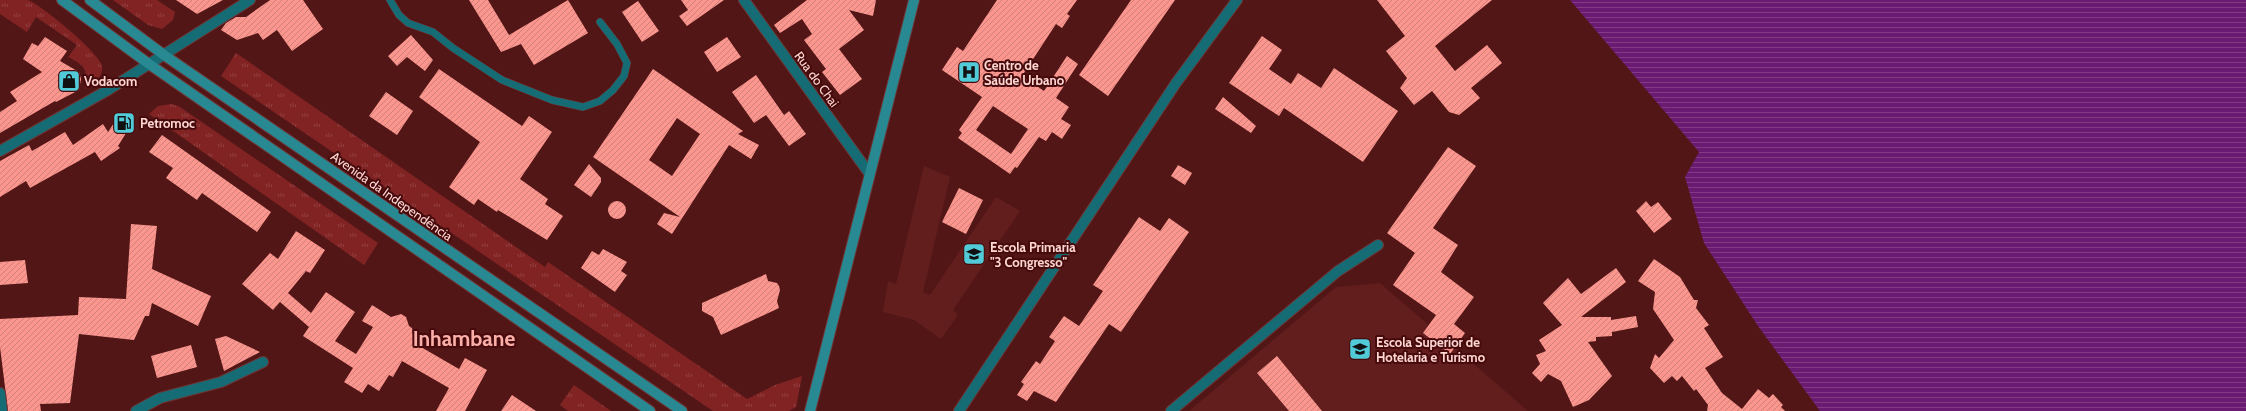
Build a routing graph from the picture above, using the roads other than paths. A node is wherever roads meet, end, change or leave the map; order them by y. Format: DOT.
graph roads {
  1 [pos="62,0"];
  2 [pos="90,0"];
  3 [pos="250,0"];
  4 [pos="390,0"];
  5 [pos="744,0"];
  6 [pos="914,0"];
  7 [pos="1237,0"];
  8 [pos="600,22"];
  9 [pos="164,55"];
  10 [pos="149,64"];
  11 [pos="0,151"];
  12 [pos="869,173"];
  13 [pos="1378,245"];
  14 [pos="263,362"];
  15 [pos="0,393"];
  16 [pos="2,411"];
  17 [pos="136,411"];
  18 [pos="650,411"];
  19 [pos="682,411"];
  20 [pos="810,411"];
  21 [pos="959,411"];
  22 [pos="1172,411"];
  1 -- 10 [label="main road"];
  2 -- 9 [label="main road, Avenida da Independência"];
  3 -- 9 [label="street"];
  4 -- 8 [label="lane"];
  5 -- 12 [label="street, Rua do Chai"];
  6 -- 12 [label="main road"];
  7 -- 21 [label="street"];
  9 -- 10 [label="street"];
  9 -- 19 [label="main road, Avenida da Independência"];
  10 -- 11 [label="street"];
  10 -- 18 [label="main road"];
  12 -- 20 [label="main road"];
  13 -- 22 [label="street"];
  14 -- 17 [label="street"];
  15 -- 16 [label="street"];
}
